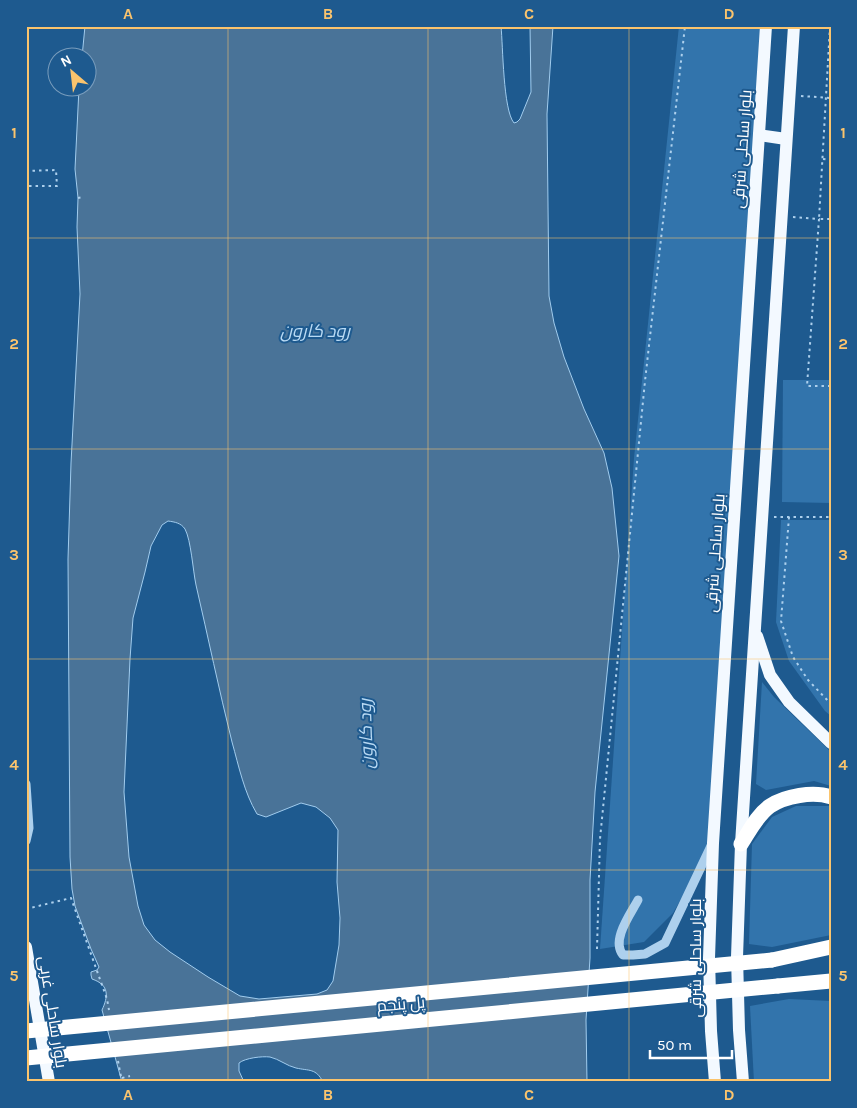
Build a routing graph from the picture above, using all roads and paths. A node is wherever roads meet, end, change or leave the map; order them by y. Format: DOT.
graph roads {
  1 [pos="684,26"];
  2 [pos="766,26"];
  3 [pos="794,26"];
  4 [pos="830,26"];
  5 [pos="789,96"];
  6 [pos="826,98"];
  7 [pos="831,98"];
  8 [pos="759,135"];
  9 [pos="786,139"];
  10 [pos="823,159"];
  11 [pos="831,160"];
  12 [pos="26,170"];
  13 [pos="26,186"];
  14 [pos="84,197"];
  15 [pos="78,198"];
  16 [pos="781,216"];
  17 [pos="819,218"];
  18 [pos="831,219"];
  19 [pos="831,386"];
  20 [pos="762,517"];
  21 [pos="789,517"];
  22 [pos="831,517"];
  23 [pos="754,630"];
  24 [pos="831,704"];
  25 [pos="831,743"];
  26 [pos="26,784"];
  27 [pos="831,797"];
  28 [pos="26,840"];
  29 [pos="713,843"];
  30 [pos="741,844"];
  31 [pos="638,900"];
  32 [pos="26,909"];
  33 [pos="26,947"];
  34 [pos="831,947"];
  35 [pos="597,949"];
  36 [pos="831,955"];
  37 [pos="772,960"];
  38 [pos="831,981"];
  39 [pos="778,986"];
  40 [pos="831,988"];
  41 [pos="110,1018"];
  42 [pos="26,1031"];
  43 [pos="117,1054"];
  44 [pos="26,1058"];
  45 [pos="130,1076"];
  46 [pos="122,1078"];
  47 [pos="49,1082"];
  48 [pos="122,1082"];
  49 [pos="715,1082"];
  50 [pos="743,1082"];
  1 -- 35 [label="path"];
  2 -- 8 [label="main road, بلوار ساحلی شرقی"];
  3 -- 5 [label="main road"];
  4 -- 6 [label="path"];
  5 -- 6 [label="path"];
  5 -- 9 [label="main road"];
  6 -- 7 [label="path"];
  6 -- 10 [label="path"];
  8 -- 9 [label="main road"];
  8 -- 29 [label="main road, بلوار ساحلی شرقی"];
  9 -- 16 [label="main road"];
  10 -- 11 [label="path"];
  10 -- 17 [label="path"];
  12 -- 13 [label="path"];
  14 -- 15 [label="path"];
  16 -- 17 [label="path"];
  16 -- 20 [label="main road"];
  17 -- 18 [label="path"];
  17 -- 19 [label="path"];
  20 -- 21 [label="path"];
  20 -- 23 [label="main road"];
  21 -- 22 [label="path"];
  21 -- 24 [label="path"];
  23 -- 25 [label="main road"];
  23 -- 30 [label="main road"];
  26 -- 28 [label="street"];
  27 -- 30 [label="highway"];
  29 -- 31 [label="street"];
  29 -- 49 [label="main road, بلوار ساحلی شرقی"];
  30 -- 50 [label="main road"];
  32 -- 41 [label="path"];
  33 -- 47 [label="main road, بلوار ساحلی غربی"];
  34 -- 37 [label="highway"];
  36 -- 37 [label="highway"];
  37 -- 42 [label="highway, پل پنجم, bridge"];
  38 -- 39 [label="highway"];
  39 -- 40 [label="highway"];
  39 -- 44 [label="highway, پل پنجم, bridge"];
  43 -- 48 [label="path"];
  45 -- 46 [label="path"];
}
